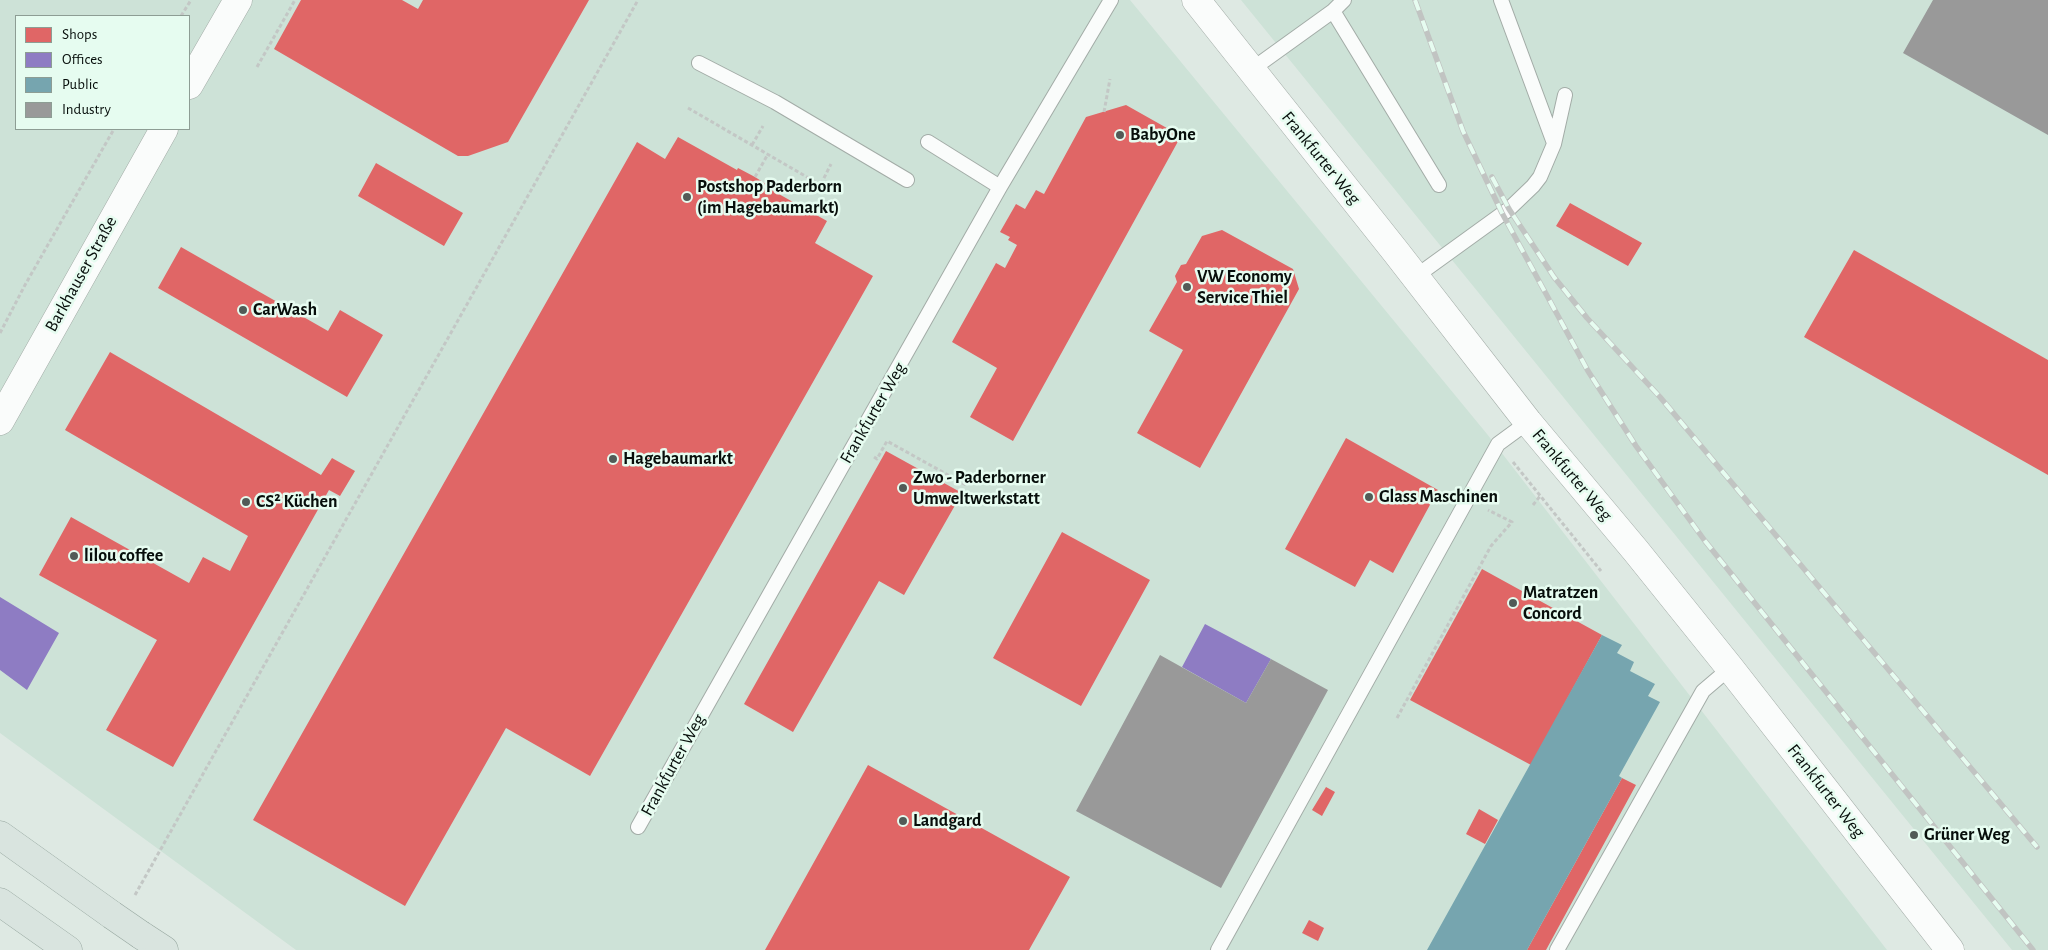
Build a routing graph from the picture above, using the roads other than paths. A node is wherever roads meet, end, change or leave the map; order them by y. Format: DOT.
graph roads {
  1 [pos="238,0"];
  2 [pos="1111,0"];
  3 [pos="1196,0"];
  4 [pos="1344,0"];
  5 [pos="1500,0"];
  6 [pos="1333,11"];
  7 [pos="699,63"];
  8 [pos="1251,70"];
  9 [pos="190,83"];
  10 [pos="1565,95"];
  11 [pos="163,130"];
  12 [pos="928,142"];
  13 [pos="1554,144"];
  14 [pos="907,180"];
  15 [pos="1439,185"];
  16 [pos="1000,187"];
  17 [pos="1415,277"];
  18 [pos="0,421"];
  19 [pos="1528,422"];
  20 [pos="1730,668"];
  21 [pos="638,827"];
  22 [pos="0,835"];
  23 [pos="0,902"];
  24 [pos="68,950"];
  25 [pos="164,950"];
  26 [pos="1218,950"];
  27 [pos="1557,950"];
  28 [pos="1950,950"];
  1 -- 9 [label="main road"];
  2 -- 16 [label="lane, Frankfurter Weg"];
  3 -- 8 [label="main road, Frankfurter Weg"];
  4 -- 6 [label="lane"];
  5 -- 13 [label="lane"];
  6 -- 8 [label="lane"];
  6 -- 15 [label="lane"];
  7 -- 14 [label="lane"];
  8 -- 17 [label="main road, Frankfurter Weg"];
  10 -- 13 [label="lane"];
  11 -- 18 [label="main road, Barkhauser Straße"];
  12 -- 16 [label="lane"];
  13 -- 17 [label="lane"];
  16 -- 21 [label="lane, Frankfurter Weg"];
  17 -- 19 [label="main road, Frankfurter Weg"];
  19 -- 20 [label="main road, Frankfurter Weg"];
  19 -- 26 [label="lane"];
  20 -- 27 [label="lane"];
  20 -- 28 [label="main road, Frankfurter Weg"];
  22 -- 25 [label="highway, bridge"];
  23 -- 24 [label="highway"];
}
